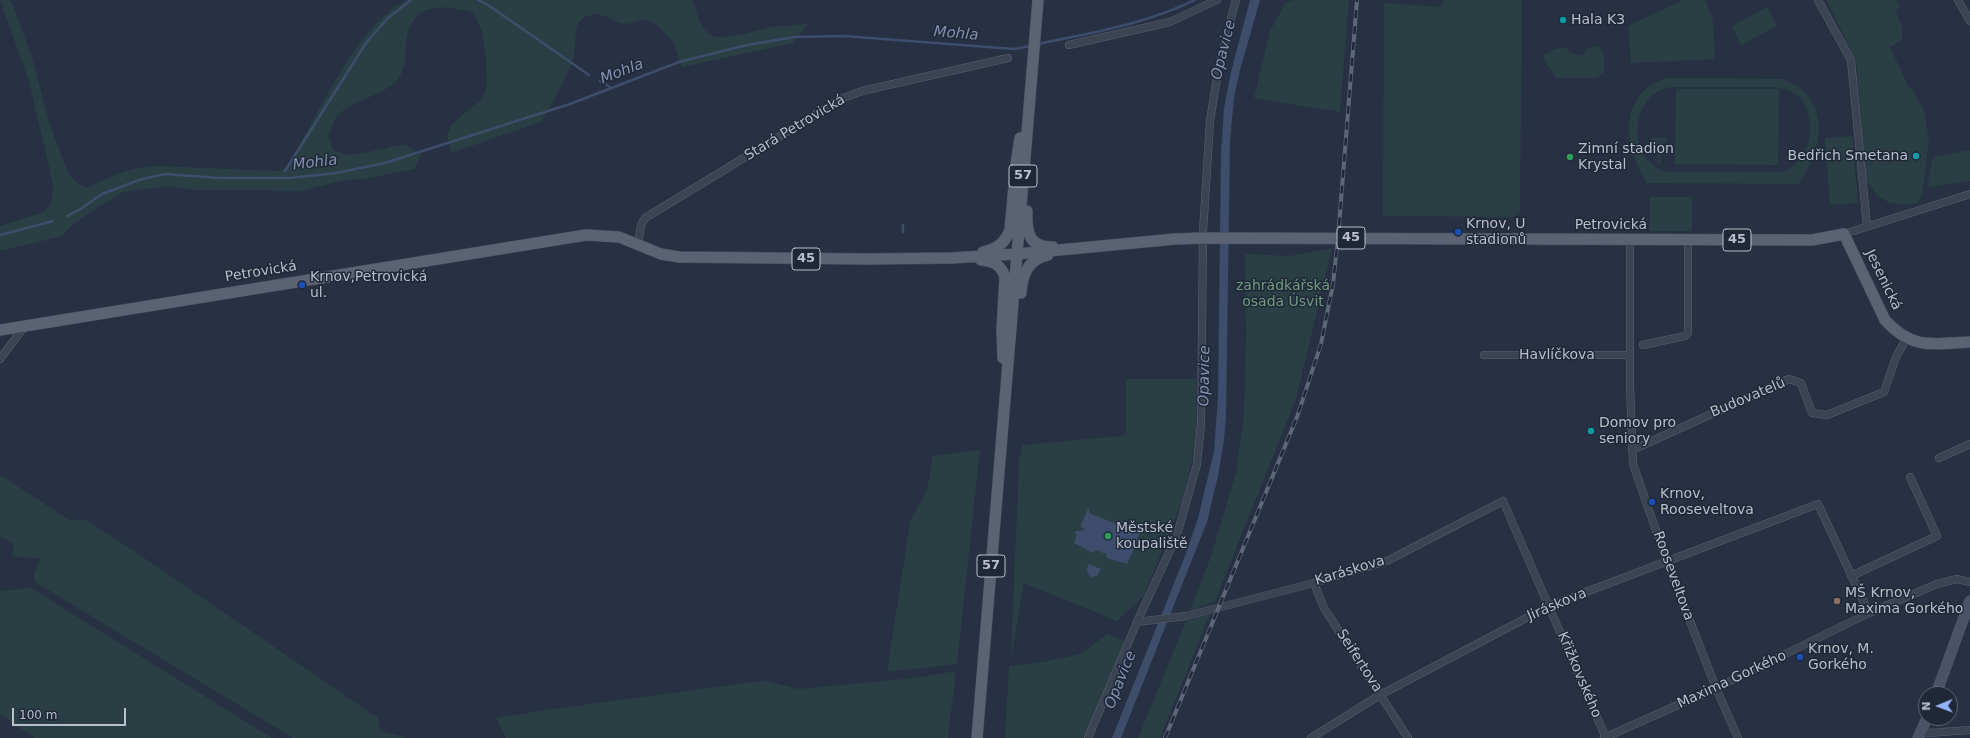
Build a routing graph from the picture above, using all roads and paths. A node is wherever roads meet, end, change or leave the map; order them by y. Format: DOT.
graph roads {
  1 [pos="1038,0"];
  2 [pos="1217,0"];
  3 [pos="1236,0"];
  4 [pos="1818,0"];
  5 [pos="1958,0"];
  6 [pos="1970,21"];
  7 [pos="1069,45"];
  8 [pos="1008,58"];
  9 [pos="1030,98"];
  10 [pos="1970,194"];
  11 [pos="1867,226"];
  12 [pos="1844,234"];
  13 [pos="1205,238"];
  14 [pos="1630,240"];
  15 [pos="1688,240"];
  16 [pos="638,244"];
  17 [pos="1082,248"];
  18 [pos="1017,254"];
  19 [pos="951,258"];
  20 [pos="24,326"];
  21 [pos="0,330"];
  22 [pos="1906,339"];
  23 [pos="1970,342"];
  24 [pos="1643,345"];
  25 [pos="1484,355"];
  26 [pos="1630,355"];
  27 [pos="0,359"];
  28 [pos="1005,394"];
  29 [pos="1970,444"];
  30 [pos="1632,450"];
  31 [pos="1939,458"];
  32 [pos="1910,477"];
  33 [pos="1504,501"];
  34 [pos="1667,562"];
  35 [pos="1851,576"];
  36 [pos="1314,582"];
  37 [pos="1970,582"];
  38 [pos="1970,601"];
  39 [pos="1549,606"];
  40 [pos="1869,614"];
  41 [pos="1137,622"];
  42 [pos="1939,686"];
  43 [pos="1716,688"];
  44 [pos="1380,695"];
  45 [pos="1970,730"];
  46 [pos="1920,735"];
  47 [pos="977,738"];
  48 [pos="1088,738"];
  49 [pos="1311,738"];
  50 [pos="1408,738"];
  51 [pos="1605,738"];
  52 [pos="1738,738"];
  1 -- 9 [label="main road, 57"];
  2 -- 7 [label="street"];
  3 -- 13 [label="street"];
  4 -- 11 [label="street"];
  5 -- 6 [label="street"];
  8 -- 16 [label="street, Stará Petrovická"];
  9 -- 17 [label="main road"];
  9 -- 18 [label="main road, 57"];
  9 -- 19 [label="main road"];
  10 -- 11 [label="street, Petrovická"];
  11 -- 12 [label="street, Petrovická"];
  12 -- 15 [label="main road, Petrovická / 45"];
  12 -- 22 [label="main road, Jesenická"];
  13 -- 14 [label="main road, Petrovická / 45"];
  13 -- 17 [label="main road, 45"];
  13 -- 41 [label="street"];
  14 -- 15 [label="main road, Petrovická / 45"];
  14 -- 26 [label="street, Rooseveltova"];
  15 -- 24 [label="street"];
  16 -- 19 [label="main road, 45"];
  16 -- 20 [label="main road, Petrovická / 45"];
  17 -- 18 [label="main road, 45"];
  17 -- 28 [label="main road"];
  18 -- 19 [label="main road, 45"];
  18 -- 28 [label="main road, 57"];
  19 -- 28 [label="main road"];
  20 -- 21 [label="main road, Petrovická / 45"];
  20 -- 27 [label="street"];
  22 -- 23 [label="main road, Jesenická"];
  22 -- 30 [label="street, Budovatelů"];
  25 -- 26 [label="street, Havlíčkova"];
  26 -- 30 [label="street, Rooseveltova"];
  28 -- 47 [label="main road, 57"];
  29 -- 31 [label="street"];
  30 -- 34 [label="street, Rooseveltova"];
  32 -- 35 [label="street"];
  33 -- 36 [label="street, Karáskova"];
  33 -- 39 [label="street, Křižkovského"];
  34 -- 35 [label="street, Jiráskova"];
  34 -- 39 [label="street, Jiráskova"];
  34 -- 43 [label="street, Rooseveltova"];
  35 -- 40 [label="street"];
  36 -- 41 [label="street, Karáskova"];
  36 -- 44 [label="street, Seifertova"];
  37 -- 40 [label="street, Maxima Gorkého"];
  38 -- 42 [label="main road"];
  39 -- 44 [label="street, Jiráskova"];
  39 -- 51 [label="street, Křižkovského"];
  40 -- 43 [label="street, Maxima Gorkého"];
  41 -- 48 [label="street"];
  43 -- 51 [label="street, Maxima Gorkého"];
  43 -- 52 [label="street, Rooseveltova"];
  44 -- 49 [label="street, Jiráskova"];
  44 -- 50 [label="street, Seifertova"];
  45 -- 46 [label="street"];
}
